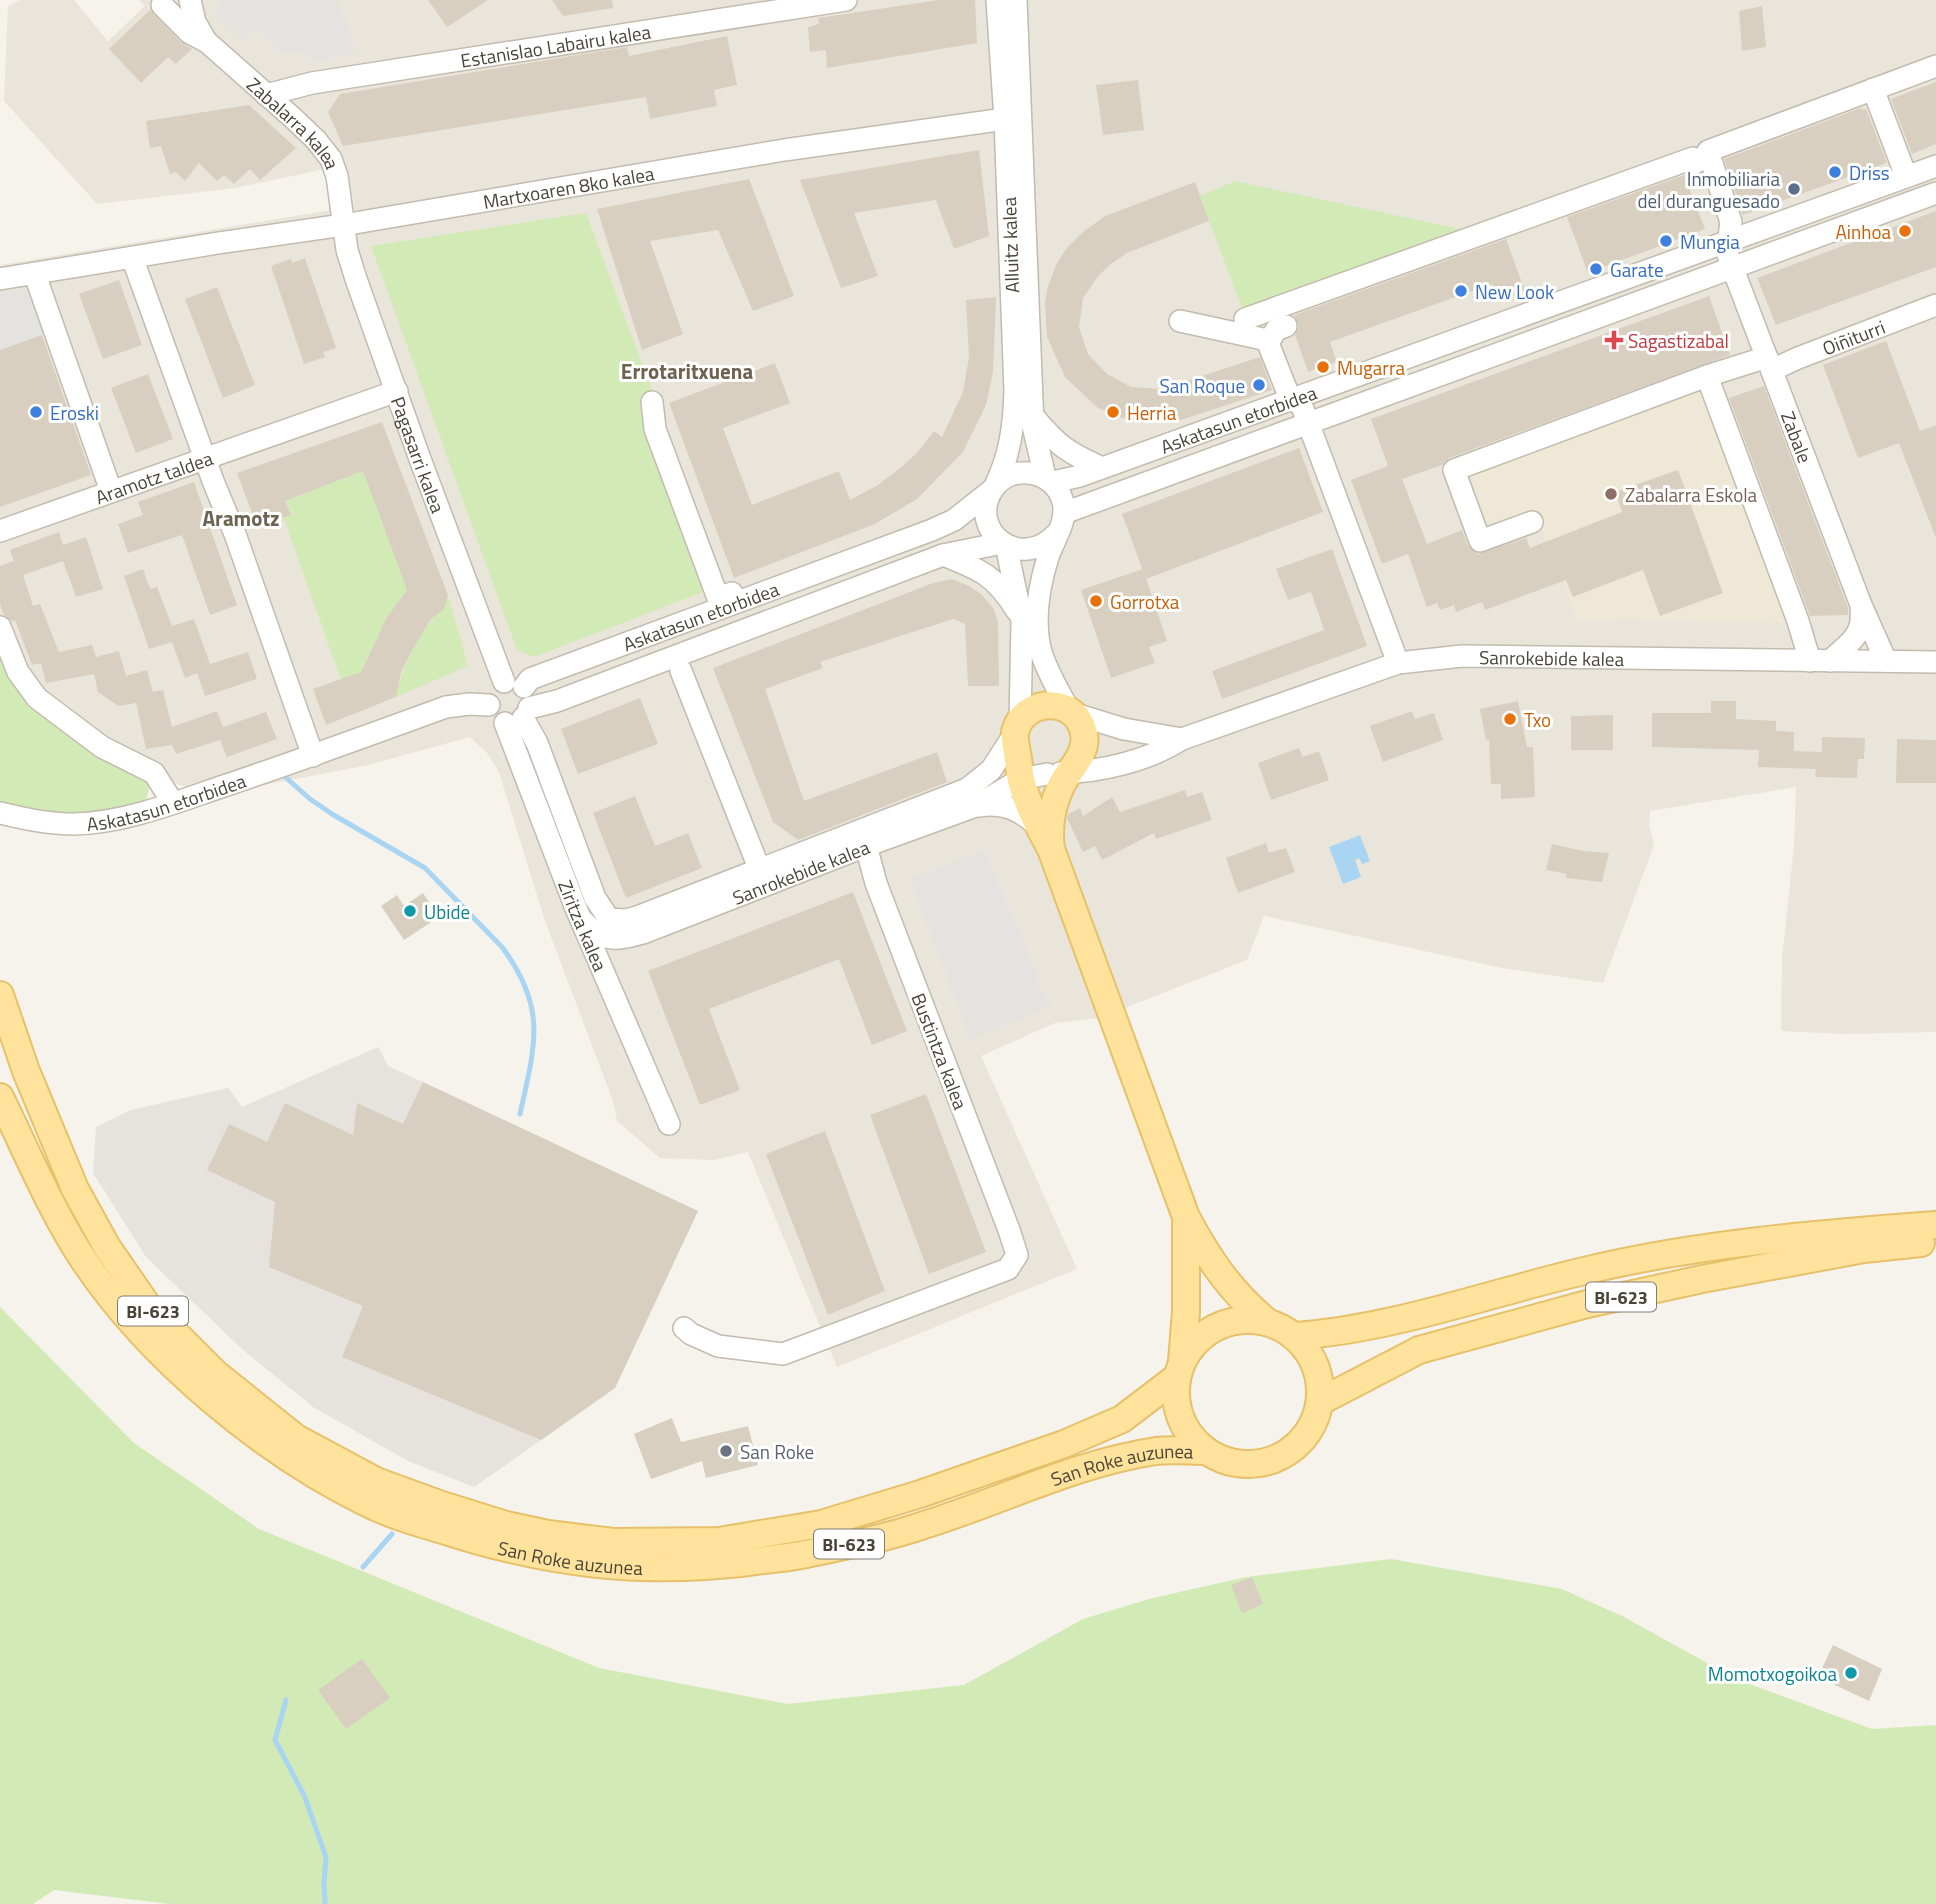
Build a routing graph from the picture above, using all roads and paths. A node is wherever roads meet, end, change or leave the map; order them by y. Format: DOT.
graph roads {
  1 [pos="189,0"];
  2 [pos="846,0"];
  3 [pos="998,0"];
  4 [pos="1016,0"];
  5 [pos="158,2"];
  6 [pos="207,42"];
  7 [pos="1936,66"];
  8 [pos="1873,89"];
  9 [pos="266,95"];
  10 [pos="1005,119"];
  11 [pos="1695,163"];
  12 [pos="1936,166"];
  13 [pos="1906,176"];
  14 [pos="1936,193"];
  15 [pos="343,225"];
  16 [pos="1729,239"];
  17 [pos="132,257"];
  18 [pos="1733,269"];
  19 [pos="35,275"];
  20 [pos="0,279"];
  21 [pos="1936,305"];
  22 [pos="1245,319"];
  23 [pos="1180,321"];
  24 [pos="1286,326"];
  25 [pos="1268,343"];
  26 [pos="1769,363"];
  27 [pos="1707,376"];
  28 [pos="397,391"];
  29 [pos="1295,399"];
  30 [pos="652,402"];
  31 [pos="1032,416"];
  32 [pos="1308,423"];
  33 [pos="205,458"];
  34 [pos="1102,468"];
  35 [pos="1049,479"];
  36 [pos="993,488"];
  37 [pos="111,491"];
  38 [pos="1532,522"];
  39 [pos="1061,523"];
  40 [pos="0,531"];
  41 [pos="1004,544"];
  42 [pos="943,555"];
  43 [pos="732,593"];
  44 [pos="1861,606"];
  45 [pos="1023,621"];
  46 [pos="0,627"];
  47 [pos="1820,661"];
  48 [pos="1886,662"];
  49 [pos="1936,662"];
  50 [pos="1398,663"];
  51 [pos="681,671"];
  52 [pos="517,704"];
  53 [pos="1071,712"];
  54 [pos="1182,739"];
  55 [pos="1018,747"];
  56 [pos="313,756"];
  57 [pos="1062,771"];
  58 [pos="173,803"];
  59 [pos="976,806"];
  60 [pos="0,813"];
  61 [pos="1045,838"];
  62 [pos="866,846"];
  63 [pos="757,863"];
  64 [pos="603,912"];
  65 [pos="581,919"];
  66 [pos="0,995"];
  67 [pos="0,1097"];
  68 [pos="669,1124"];
  69 [pos="1186,1217"];
  70 [pos="1936,1225"];
  71 [pos="1936,1242"];
  72 [pos="1266,1321"];
  73 [pos="684,1328"];
  74 [pos="1296,1336"];
  75 [pos="1180,1369"];
  76 [pos="1321,1401"];
  77 [pos="1206,1451"];
  1 -- 5 [label="street"];
  1 -- 6 [label="street, Zabalarra kalea"];
  2 -- 9 [label="street, Estanislao Labairu kalea"];
  3 -- 10 [label="street, Alluitz kalea"];
  4 -- 31 [label="street, Alluitz kalea"];
  5 -- 6 [label="street, Zabalarra kalea"];
  6 -- 9 [label="street, Zabalarra kalea"];
  7 -- 8 [label="street"];
  8 -- 13 [label="street"];
  8 -- 16 [label="street, Zabale"];
  9 -- 15 [label="street, Zabalarra kalea"];
  10 -- 15 [label="street, Martxoaren 8ko kalea"];
  10 -- 36 [label="street, Alluitz kalea"];
  11 -- 22 [label="street"];
  12 -- 13 [label="street, Askatasun etorbidea"];
  13 -- 16 [label="street, Askatasun etorbidea"];
  14 -- 18 [label="street, Askatasun etorbidea"];
  15 -- 17 [label="street, Martxoaren 8ko kalea"];
  15 -- 28 [label="street, Pagasarri kalea"];
  16 -- 18 [label="street, Zabale"];
  16 -- 29 [label="street, Askatasun etorbidea"];
  17 -- 19 [label="street, Martxoaren 8ko kalea"];
  17 -- 33 [label="street"];
  18 -- 26 [label="street, Zabale"];
  18 -- 32 [label="street, Askatasun etorbidea"];
  19 -- 20 [label="street, Martxoaren 8ko kalea"];
  19 -- 37 [label="street"];
  21 -- 26 [label="street, Oiñiturri"];
  23 -- 25 [label="street"];
  24 -- 25 [label="street"];
  25 -- 29 [label="street"];
  26 -- 27 [label="street, Oiñiturri"];
  26 -- 44 [label="street, Zabale"];
  27 -- 38 [label="street, Oiñiturri"];
  27 -- 47 [label="street"];
  28 -- 33 [label="street"];
  28 -- 52 [label="street, Pagasarri kalea"];
  29 -- 32 [label="street"];
  29 -- 34 [label="street, Askatasun etorbidea"];
  30 -- 43 [label="street, Askatasun etorbidea"];
  31 -- 34 [label="street"];
  31 -- 35 [label="street, Alluitz kalea"];
  32 -- 39 [label="street, Askatasun etorbidea"];
  32 -- 50 [label="street"];
  33 -- 37 [label="street, Aramotz taldea"];
  33 -- 56 [label="street, Aramotz taldea"];
  34 -- 35 [label="street, Askatasun etorbidea"];
  35 -- 36 [label="street"];
  35 -- 39 [label="street"];
  36 -- 41 [label="street"];
  36 -- 52 [label="street, Askatasun etorbidea"];
  37 -- 40 [label="street, Aramotz taldea"];
  39 -- 41 [label="street"];
  39 -- 53 [label="street"];
  41 -- 42 [label="street, Askatasun etorbidea"];
  41 -- 45 [label="street"];
  42 -- 45 [label="street"];
  42 -- 52 [label="street, Askatasun etorbidea"];
  44 -- 47 [label="street"];
  44 -- 48 [label="street, Zabale"];
  45 -- 55 [label="street"];
  46 -- 58 [label="street"];
  47 -- 48 [label="street, Sanrokebide kalea"];
  47 -- 50 [label="street, Sanrokebide kalea"];
  48 -- 49 [label="street, Sanrokebide kalea"];
  50 -- 54 [label="street, Sanrokebide kalea"];
  51 -- 63 [label="street"];
  52 -- 56 [label="street, Askatasun etorbidea"];
  52 -- 64 [label="street, Ziritza kalea"];
  52 -- 65 [label="street, Ziritza kalea"];
  53 -- 54 [label="street"];
  53 -- 55 [label="main road"];
  53 -- 57 [label="main road"];
  54 -- 57 [label="street, Sanrokebide kalea"];
  55 -- 57 [label="main road"];
  55 -- 59 [label="street, Sanrokebide kalea"];
  55 -- 61 [label="main road"];
  55 -- 64 [label="street, Sanrokebide kalea"];
  56 -- 58 [label="street, Askatasun etorbidea"];
  57 -- 61 [label="main road"];
  58 -- 60 [label="street, Askatasun etorbidea"];
  59 -- 61 [label="street"];
  59 -- 62 [label="street, Sanrokebide kalea"];
  61 -- 69 [label="main road"];
  62 -- 65 [label="street, Sanrokebide kalea"];
  62 -- 73 [label="street, Bustintza kalea"];
  65 -- 68 [label="street, Ziritza kalea"];
  66 -- 75 [label="main road, BI-623"];
  67 -- 77 [label="main road, San Roke auzunea / BI-623"];
  69 -- 72 [label="main road"];
  69 -- 75 [label="main road"];
  70 -- 74 [label="main road, BI-623"];
  71 -- 76 [label="main road, BI-623"];
  72 -- 74 [label="main road, BI-623"];
  72 -- 75 [label="main road, BI-623"];
  74 -- 76 [label="main road, BI-623"];
  75 -- 77 [label="main road, BI-623"];
  76 -- 77 [label="main road, BI-623"];
}
